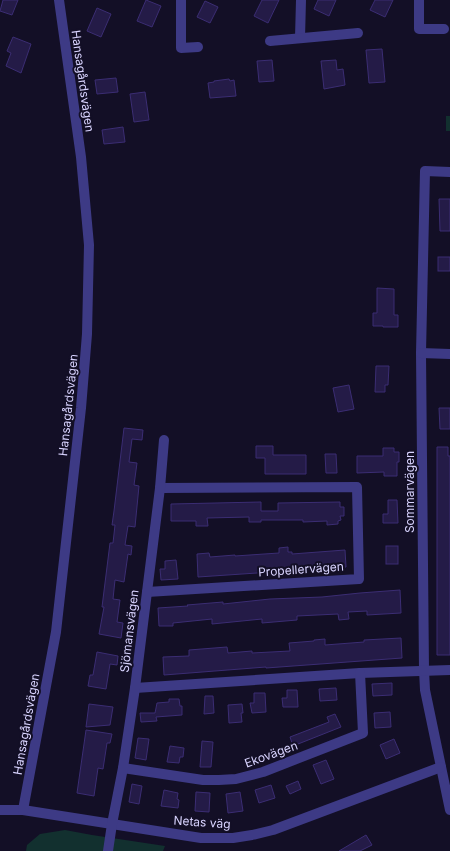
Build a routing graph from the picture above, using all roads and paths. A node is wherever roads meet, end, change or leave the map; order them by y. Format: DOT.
graph roads {
  1 [pos="59,0"];
  2 [pos="181,0"];
  3 [pos="301,0"];
  4 [pos="419,0"];
  5 [pos="444,29"];
  6 [pos="358,33"];
  7 [pos="300,38"];
  8 [pos="270,41"];
  9 [pos="198,47"];
  10 [pos="450,172"];
  11 [pos="421,353"];
  12 [pos="450,354"];
  13 [pos="164,440"];
  14 [pos="160,488"];
  15 [pos="147,592"];
  16 [pos="424,670"];
  17 [pos="450,670"];
  18 [pos="360,673"];
  19 [pos="135,688"];
  20 [pos="441,767"];
  21 [pos="124,768"];
  22 [pos="0,810"];
  23 [pos="23,810"];
  24 [pos="450,810"];
  25 [pos="112,824"];
  26 [pos="108,851"];
  1 -- 23 [label="street, Hansagårdsvägen"];
  2 -- 9 [label="street"];
  3 -- 7 [label="street"];
  4 -- 5 [label="street"];
  6 -- 7 [label="street"];
  7 -- 8 [label="street"];
  10 -- 11 [label="street, Sommarvägen"];
  11 -- 12 [label="street"];
  11 -- 16 [label="street, Sommarvägen"];
  13 -- 14 [label="street, Sjömansvägen"];
  14 -- 15 [label="street, Sjömansvägen"];
  14 -- 15 [label="street, Propellervägen"];
  15 -- 19 [label="street, Sjömansvägen"];
  16 -- 17 [label="street"];
  16 -- 18 [label="street"];
  16 -- 20 [label="street, Sommarvägen"];
  18 -- 19 [label="street"];
  18 -- 21 [label="street, Ekovägen"];
  19 -- 21 [label="street, Sjömansvägen"];
  20 -- 24 [label="street, Sommarvägen"];
  20 -- 25 [label="street, Netas väg"];
  21 -- 25 [label="street, Sjömansvägen"];
  22 -- 23 [label="street, Netas väg"];
  23 -- 25 [label="street, Netas väg"];
  25 -- 26 [label="street, Sjömansvägen"];
}
